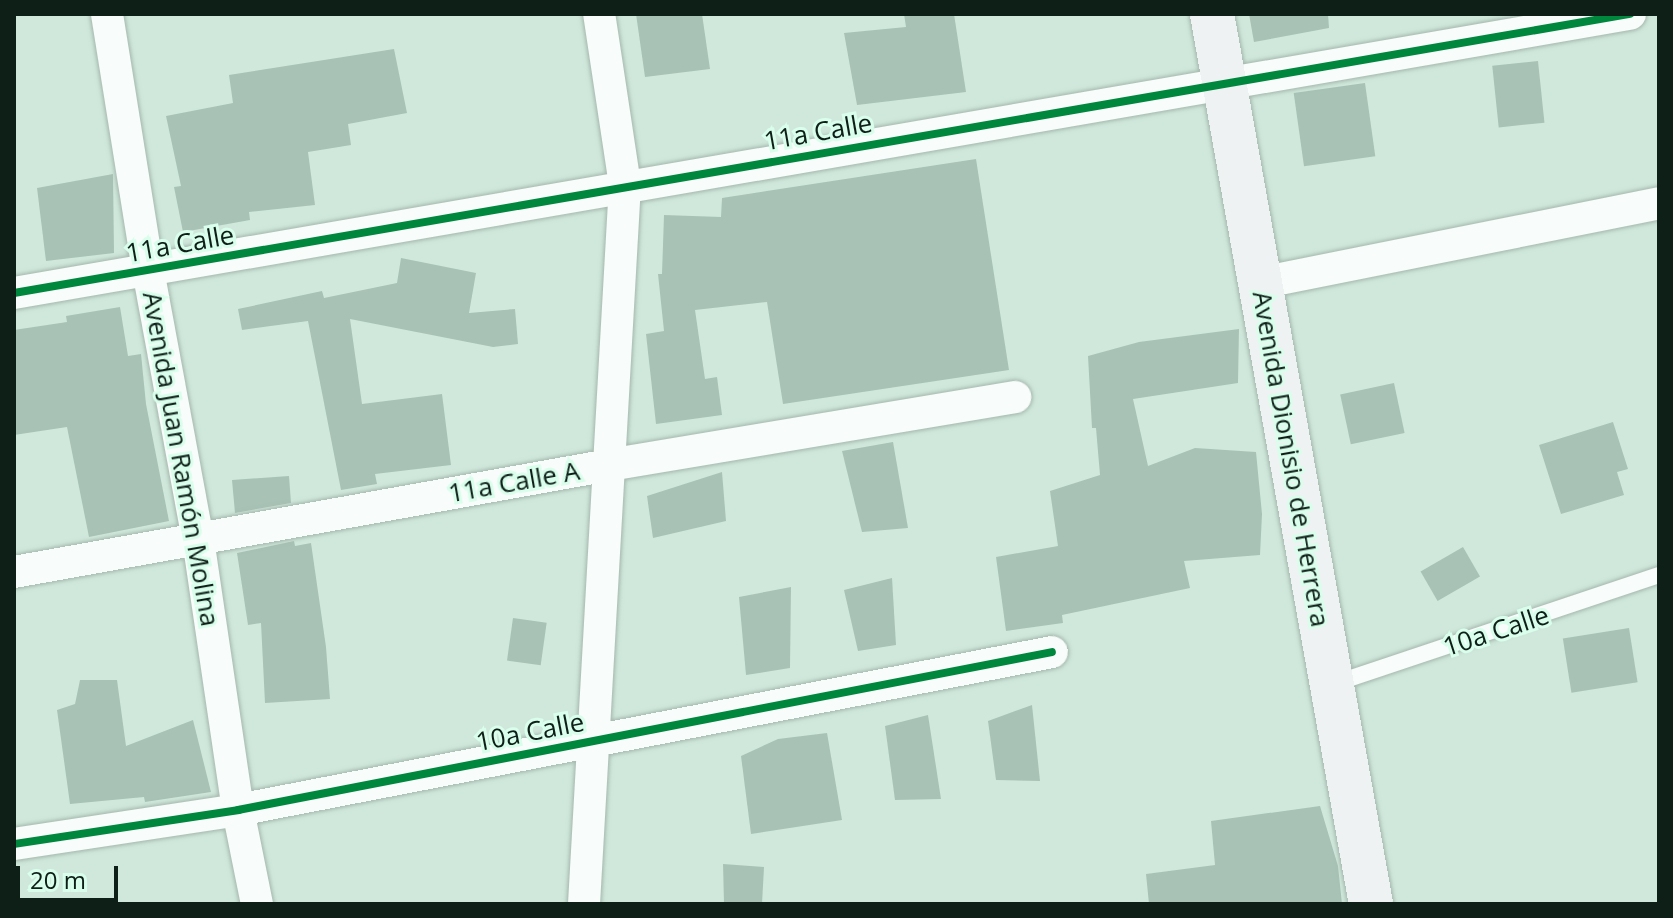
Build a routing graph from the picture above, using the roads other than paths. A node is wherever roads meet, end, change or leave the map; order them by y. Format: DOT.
graph roads {
  1 [pos="107,14"];
  2 [pos="599,14"];
  3 [pos="1212,14"];
  4 [pos="1630,14"];
  5 [pos="1224,83"];
  6 [pos="625,185"];
  7 [pos="1659,203"];
  8 [pos="148,270"];
  9 [pos="1260,283"];
  10 [pos="14,293"];
  11 [pos="1015,397"];
  12 [pos="609,465"];
  13 [pos="198,539"];
  14 [pos="14,572"];
  15 [pos="1659,575"];
  16 [pos="1052,652"];
  17 [pos="1332,685"];
  18 [pos="595,740"];
  19 [pos="238,810"];
  20 [pos="14,844"];
  21 [pos="257,904"];
  22 [pos="584,904"];
  23 [pos="1371,904"];
  1 -- 8 [label="street, Avenida Juan Ramón Molina"];
  2 -- 6 [label="street"];
  3 -- 5 [label="street, Avenida Dionisio de Herrera"];
  4 -- 5 [label="street, 11a Calle"];
  5 -- 6 [label="street, 11a Calle"];
  5 -- 9 [label="street, Avenida Dionisio de Herrera"];
  6 -- 8 [label="street, 11a Calle"];
  6 -- 12 [label="street"];
  7 -- 9 [label="street"];
  8 -- 10 [label="street, 11a Calle"];
  8 -- 13 [label="street, Avenida Juan Ramón Molina"];
  9 -- 17 [label="street, Avenida Dionisio de Herrera"];
  11 -- 12 [label="street, 11a Calle A"];
  12 -- 13 [label="street, 11a Calle A"];
  12 -- 18 [label="street"];
  13 -- 14 [label="street, 11a Calle A"];
  13 -- 19 [label="street, Avenida Juan Ramón Molina"];
  15 -- 17 [label="lane, 10a Calle"];
  16 -- 18 [label="street, 10a Calle"];
  17 -- 23 [label="street, Avenida Dionisio de Herrera"];
  18 -- 19 [label="street, 10a Calle"];
  18 -- 22 [label="street"];
  19 -- 20 [label="street, 10a Calle"];
  19 -- 21 [label="street, Avenida Juan Ramón Molina"];
}
